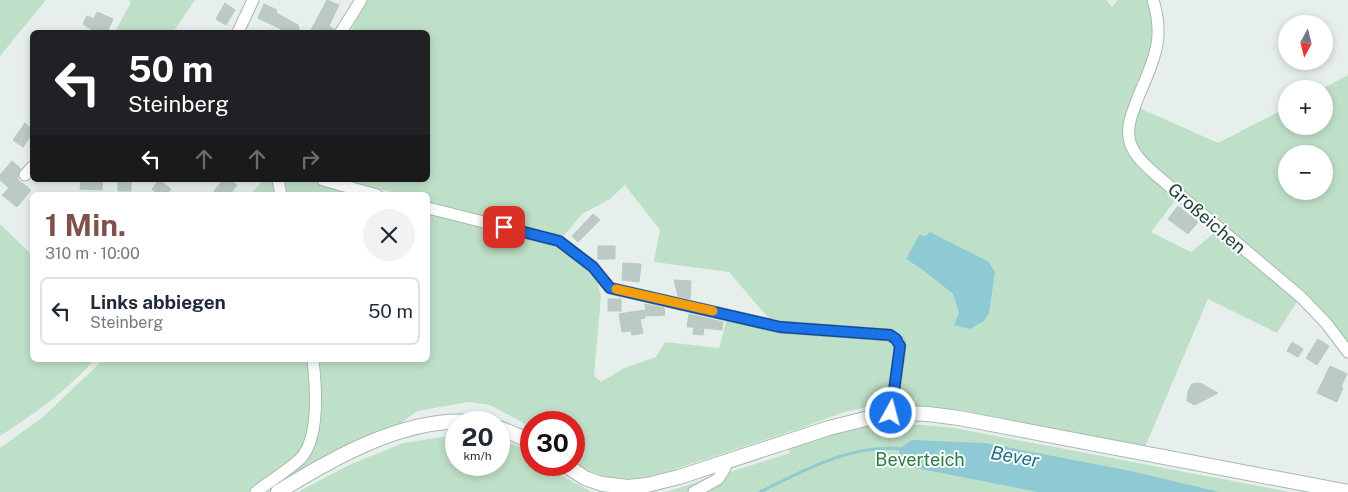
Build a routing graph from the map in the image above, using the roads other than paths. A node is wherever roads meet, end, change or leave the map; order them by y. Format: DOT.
graph roads {
  1 [pos="253,0"];
  2 [pos="361,0"];
  3 [pos="1153,0"];
  4 [pos="239,30"];
  5 [pos="342,30"];
  6 [pos="330,182"];
  7 [pos="366,192"];
  8 [pos="430,209"];
  9 [pos="1348,352"];
  10 [pos="313,362"];
  11 [pos="891,413"];
  12 [pos="445,423"];
  13 [pos="724,462"];
  14 [pos="584,476"];
  15 [pos="256,492"];
  16 [pos="278,492"];
  17 [pos="694,492"];
  18 [pos="1348,492"];
  1 -- 4 [label="street"];
  2 -- 5 [label="street"];
  3 -- 9 [label="street, Großeichen"];
  6 -- 7 [label="street"];
  8 -- 11 [label="street"];
  10 -- 15 [label="street"];
  11 -- 13 [label="street"];
  11 -- 18 [label="street"];
  12 -- 16 [label="street"];
  13 -- 14 [label="street"];
  13 -- 17 [label="street"];
}
